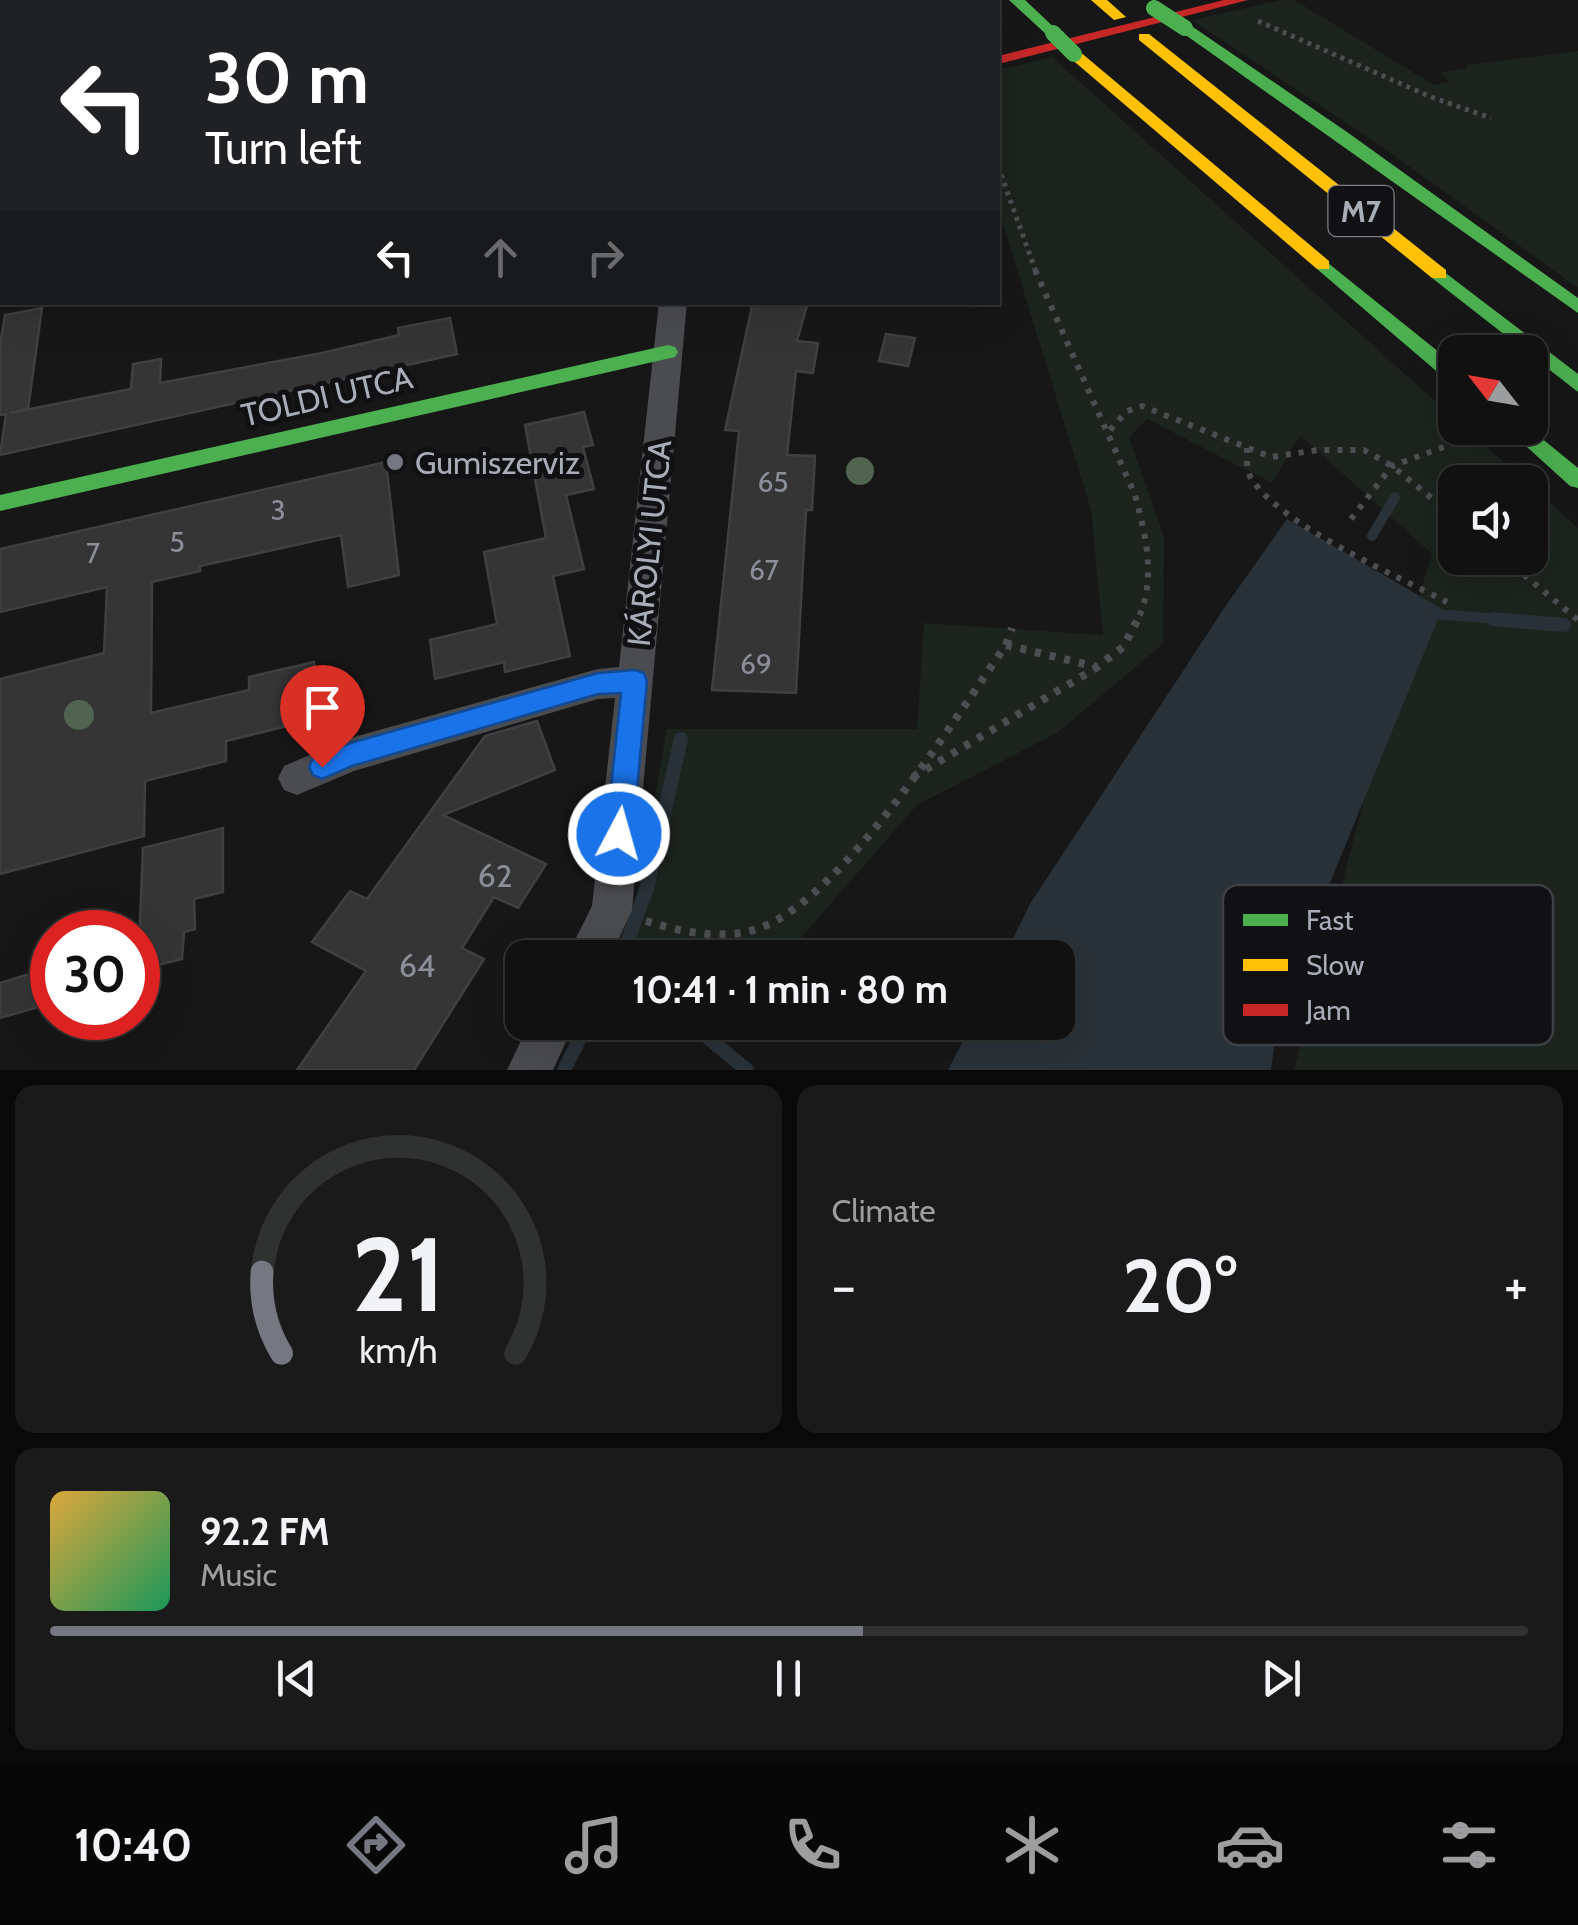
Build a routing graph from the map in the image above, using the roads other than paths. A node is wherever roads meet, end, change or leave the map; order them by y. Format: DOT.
graph roads {
  1 [pos="1016,0"];
  2 [pos="1098,0"];
  3 [pos="1225,2"];
  4 [pos="1147,4"];
  5 [pos="1187,21"];
  6 [pos="1000,60"];
  7 [pos="673,305"];
  8 [pos="1578,311"];
  9 [pos="668,352"];
  10 [pos="1438,362"];
  11 [pos="1578,386"];
  12 [pos="1536,445"];
  13 [pos="1578,480"];
  14 [pos="0,503"];
  15 [pos="635,681"];
  16 [pos="297,778"];
  17 [pos="596,940"];
  18 [pos="545,1040"];
  19 [pos="529,1070"];
  1 -- 10 [label="main road, M7, bridge"];
  2 -- 11 [label="main road, M7"];
  3 -- 5 [label="main road"];
  4 -- 5 [label="main road, bridge"];
  5 -- 6 [label="main road"];
  5 -- 8 [label="main road"];
  7 -- 9 [label="street, KÁROLYI UTCA"];
  9 -- 14 [label="main road, TOLDI UTCA"];
  9 -- 15 [label="street, KÁROLYI UTCA"];
  12 -- 13 [label="main road"];
  15 -- 16 [label="street"];
  15 -- 17 [label="street, KÁROLYI UTCA"];
  18 -- 19 [label="street"];
}
